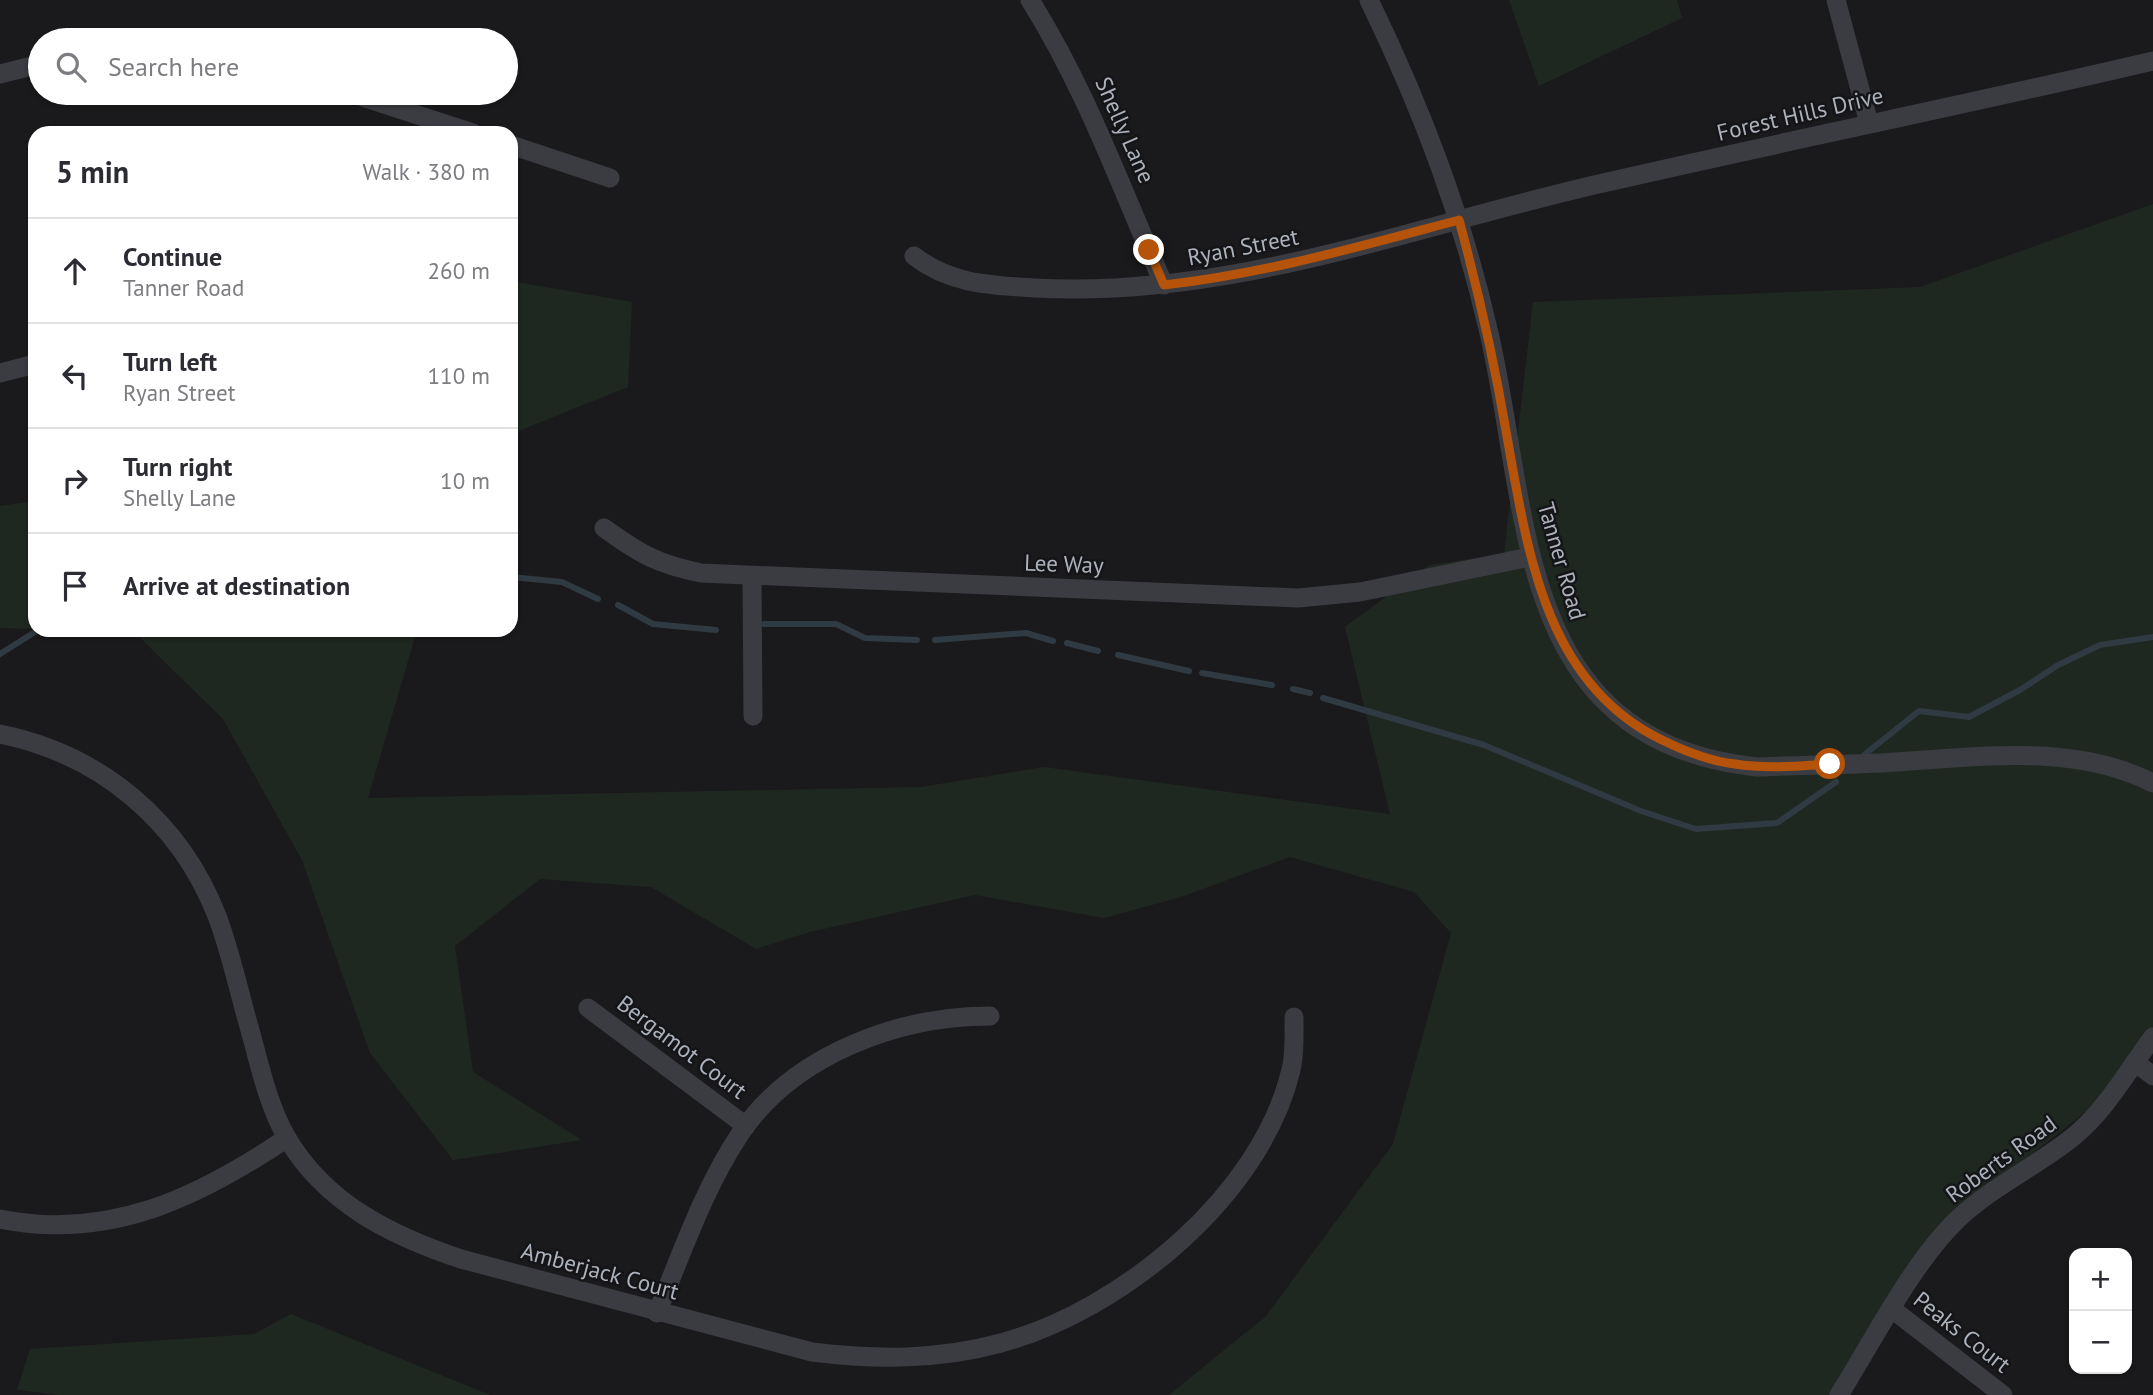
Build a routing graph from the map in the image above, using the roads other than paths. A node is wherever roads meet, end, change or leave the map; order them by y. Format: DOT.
graph roads {
  1 [pos="1030,0"];
  2 [pos="1369,0"];
  3 [pos="1836,0"];
  4 [pos="2153,61"];
  5 [pos="28,67"];
  6 [pos="0,74"];
  7 [pos="387,105"];
  8 [pos="1869,123"];
  9 [pos="451,126"];
  10 [pos="518,147"];
  11 [pos="610,178"];
  12 [pos="1459,220"];
  13 [pos="914,256"];
  14 [pos="1164,285"];
  15 [pos="28,366"];
  16 [pos="0,373"];
  17 [pos="604,528"];
  18 [pos="1530,557"];
  19 [pos="752,576"];
  20 [pos="753,716"];
  21 [pos="0,734"];
  22 [pos="2153,783"];
  23 [pos="588,1007"];
  24 [pos="990,1016"];
  25 [pos="1294,1017"];
  26 [pos="2153,1037"];
  27 [pos="2135,1062"];
  28 [pos="2153,1076"];
  29 [pos="746,1126"];
  30 [pos="287,1138"];
  31 [pos="0,1219"];
  32 [pos="1892,1309"];
  33 [pos="657,1313"];
  34 [pos="1839,1395"];
  35 [pos="2003,1395"];
  1 -- 14 [label="street, Shelly Lane"];
  2 -- 12 [label="street, Tanner Road"];
  3 -- 8 [label="street"];
  4 -- 8 [label="street, Forest Hills Drive"];
  5 -- 6 [label="street"];
  7 -- 9 [label="street"];
  8 -- 12 [label="street, Forest Hills Drive"];
  10 -- 11 [label="street"];
  12 -- 14 [label="street, Ryan Street"];
  12 -- 18 [label="street, Tanner Road"];
  13 -- 14 [label="street, Ryan Street"];
  15 -- 16 [label="street"];
  17 -- 19 [label="street, Lee Way"];
  18 -- 19 [label="street, Lee Way"];
  18 -- 22 [label="street, Tanner Road"];
  19 -- 20 [label="street"];
  21 -- 30 [label="street, Amberjack Court"];
  23 -- 29 [label="street, Bergamot Court"];
  24 -- 29 [label="street"];
  25 -- 33 [label="street, Amberjack Court"];
  26 -- 27 [label="street, Roberts Road"];
  27 -- 28 [label="street"];
  27 -- 32 [label="street, Roberts Road"];
  29 -- 33 [label="street"];
  30 -- 31 [label="street"];
  30 -- 33 [label="street, Amberjack Court"];
  32 -- 34 [label="street, Roberts Road"];
  32 -- 35 [label="street, Peaks Court"];
}
